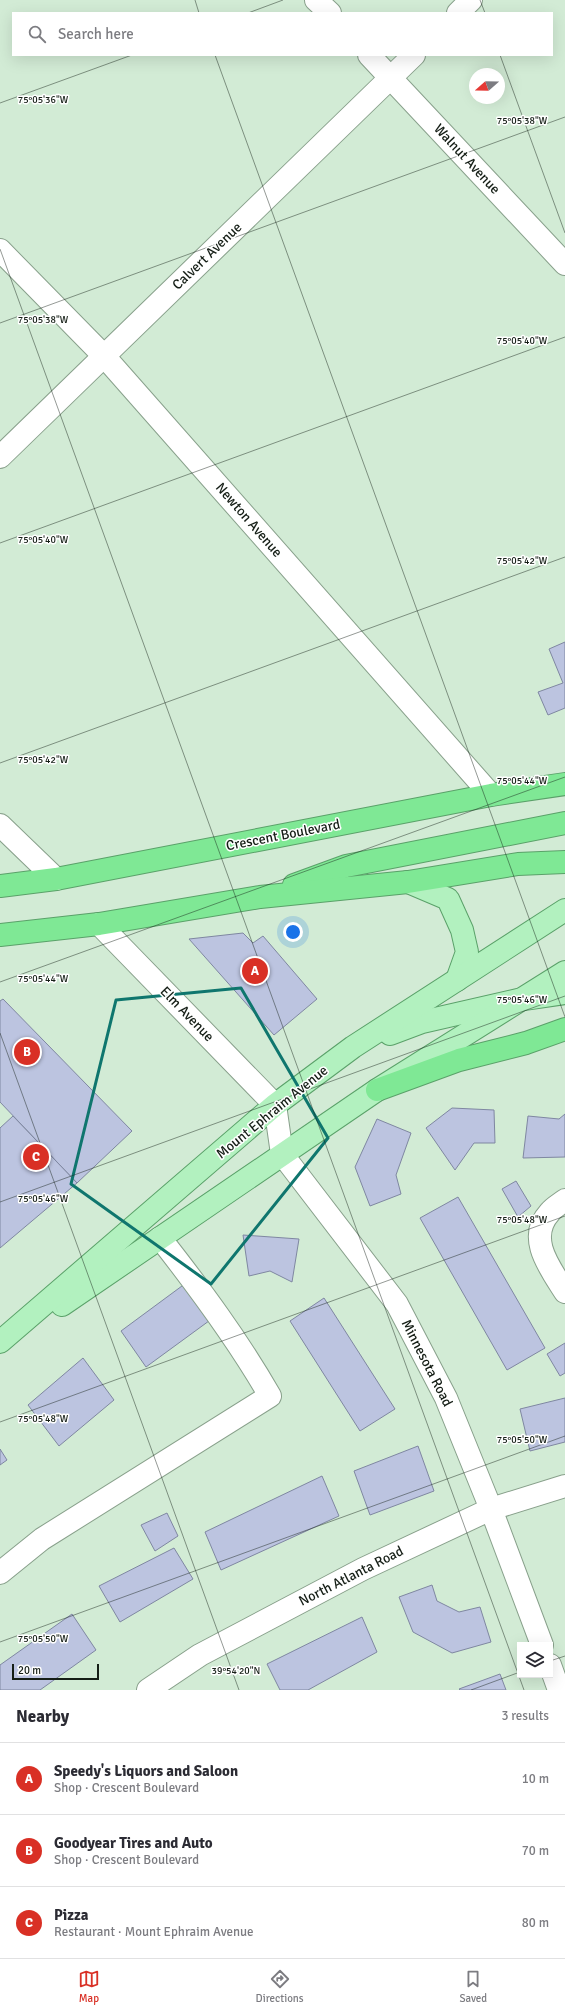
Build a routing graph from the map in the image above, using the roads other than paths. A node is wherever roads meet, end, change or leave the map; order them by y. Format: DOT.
graph roads {
  1 [pos="316,0"];
  2 [pos="471,0"];
  3 [pos="329,12"];
  4 [pos="459,12"];
  5 [pos="371,56"];
  6 [pos="413,56"];
  7 [pos="391,78"];
  8 [pos="0,250"];
  9 [pos="565,264"];
  10 [pos="104,356"];
  11 [pos="0,457"];
  12 [pos="565,784"];
  13 [pos="491,795"];
  14 [pos="565,824"];
  15 [pos="0,825"];
  16 [pos="565,862"];
  17 [pos="56,879"];
  18 [pos="408,882"];
  19 [pos="0,886"];
  20 [pos="260,897"];
  21 [pos="565,910"];
  22 [pos="99,924"];
  23 [pos="0,935"];
  24 [pos="565,972"];
  25 [pos="457,980"];
  26 [pos="565,993"];
  27 [pos="518,1000"];
  28 [pos="565,1028"];
  29 [pos="353,1047"];
  30 [pos="377,1090"];
  31 [pos="275,1106"];
  32 [pos="282,1154"];
  33 [pos="565,1200"];
  34 [pos="160,1238"];
  35 [pos="565,1292"];
  36 [pos="0,1342"];
  37 [pos="0,1347"];
  38 [pos="565,1486"];
  39 [pos="491,1508"];
  40 [pos="0,1573"];
  41 [pos="541,1642"];
  42 [pos="553,1672"];
  43 [pos="148,1690"];
  44 [pos="560,1690"];
  1 -- 3 [label="street"];
  2 -- 4 [label="street"];
  5 -- 7 [label="street, Walnut Avenue"];
  6 -- 7 [label="street, Calvert Avenue"];
  7 -- 9 [label="street, Walnut Avenue"];
  7 -- 10 [label="street, Calvert Avenue"];
  8 -- 10 [label="street, Newton Avenue"];
  10 -- 11 [label="street, Calvert Avenue"];
  10 -- 13 [label="street, Newton Avenue"];
  12 -- 13 [label="highway, Crescent Boulevard"];
  13 -- 17 [label="highway, Crescent Boulevard"];
  14 -- 20 [label="highway"];
  15 -- 17 [label="street"];
  16 -- 18 [label="highway"];
  17 -- 19 [label="highway, Crescent Boulevard"];
  18 -- 20 [label="highway"];
  18 -- 25 [label="main road"];
  20 -- 22 [label="highway"];
  21 -- 25 [label="main road, Mount Ephraim Avenue"];
  22 -- 23 [label="highway"];
  22 -- 31 [label="street, Elm Avenue"];
  24 -- 27 [label="main road"];
  25 -- 29 [label="main road, Mount Ephraim Avenue"];
  26 -- 27 [label="main road"];
  27 -- 29 [label="main road"];
  27 -- 30 [label="main road"];
  28 -- 30 [label="highway"];
  29 -- 31 [label="main road, Mount Ephraim Avenue"];
  30 -- 32 [label="main road"];
  31 -- 32 [label="street, Minnesota Road"];
  31 -- 36 [label="main road, Mount Ephraim Avenue"];
  32 -- 34 [label="main road"];
  32 -- 39 [label="street, Minnesota Road"];
  33 -- 35 [label="street"];
  34 -- 37 [label="main road"];
  34 -- 40 [label="street"];
  38 -- 39 [label="street, North Atlanta Road"];
  39 -- 41 [label="street, Minnesota Road"];
  39 -- 43 [label="street, North Atlanta Road"];
  42 -- 44 [label="street"];
}
